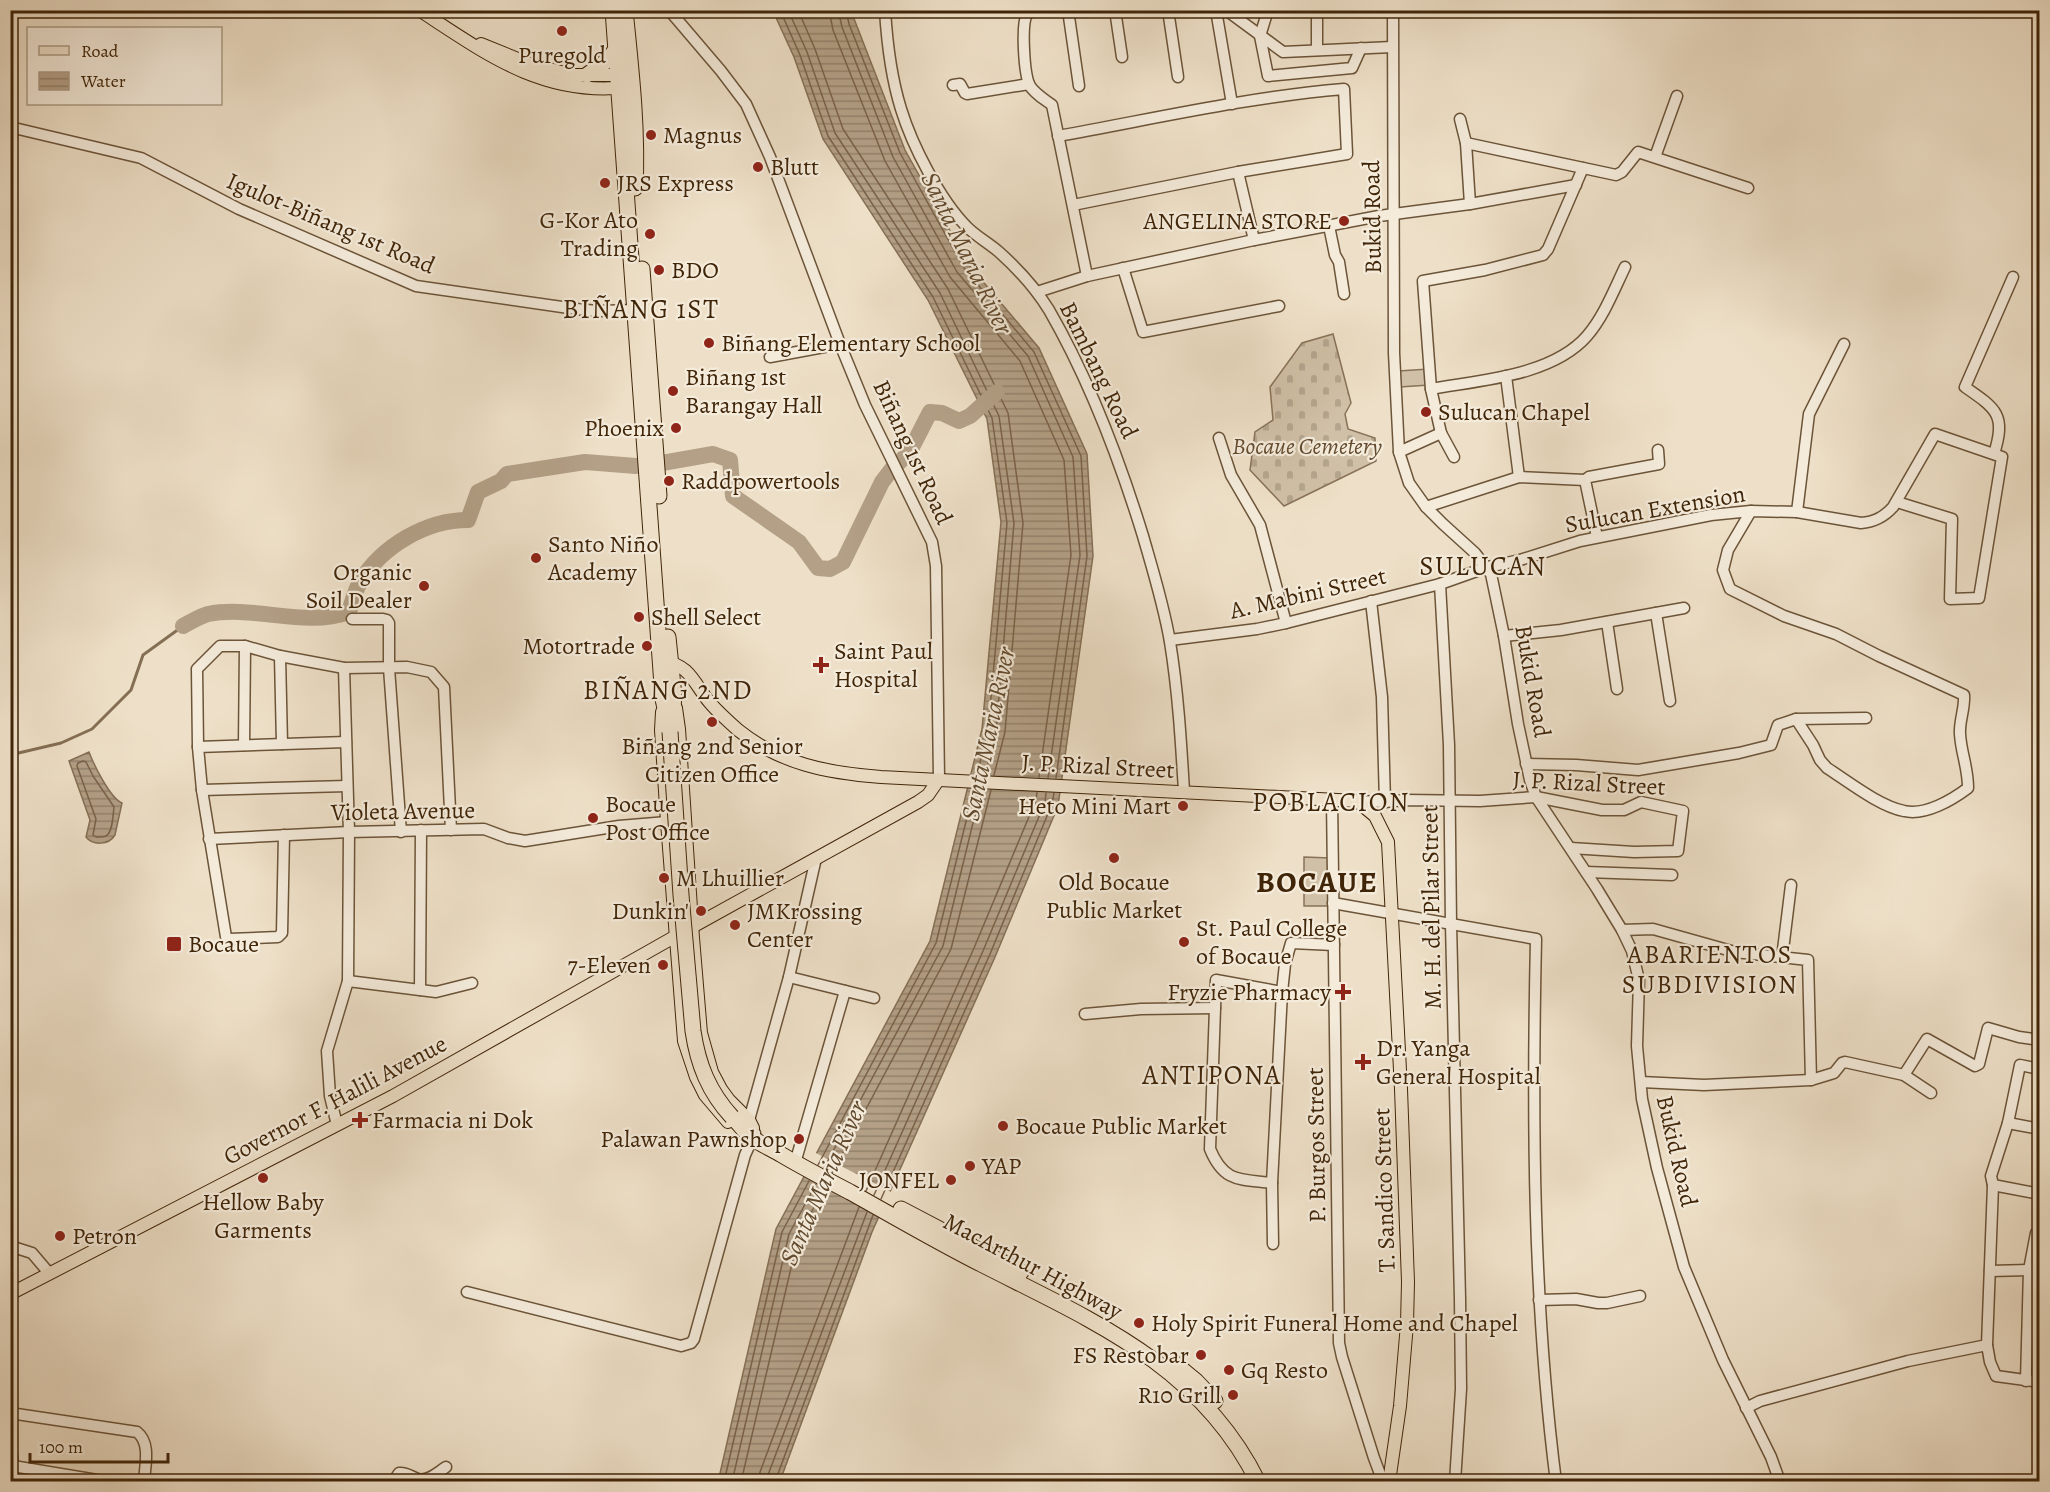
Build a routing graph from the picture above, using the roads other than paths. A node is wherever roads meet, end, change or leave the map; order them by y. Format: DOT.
graph roads {
  1 [pos="419,10"];
  2 [pos="613,10"];
  3 [pos="624,10"];
  4 [pos="669,10"];
  5 [pos="885,10"];
  6 [pos="1035,10"];
  7 [pos="1068,10"];
  8 [pos="1115,10"];
  9 [pos="1168,10"];
  10 [pos="1216,10"];
  11 [pos="1226,10"];
  12 [pos="1268,10"];
  13 [pos="1317,10"];
  14 [pos="1393,10"];
  15 [pos="1260,36"];
  16 [pos="465,40"];
  17 [pos="1361,48"];
  18 [pos="1385,48"];
  19 [pos="616,49"];
  20 [pos="1317,50"];
  21 [pos="1122,57"];
  22 [pos="1308,72"];
  23 [pos="587,75"];
  24 [pos="1178,77"];
  25 [pos="625,81"];
  26 [pos="1029,84"];
  27 [pos="953,85"];
  28 [pos="1079,86"];
  29 [pos="1310,92"];
  30 [pos="1677,96"];
  31 [pos="1232,104"];
  32 [pos="1460,119"];
  33 [pos="10,127"];
  34 [pos="1058,136"];
  35 [pos="1466,143"];
  36 [pos="1655,158"];
  37 [pos="1583,168"];
  38 [pos="1238,172"];
  39 [pos="1576,185"];
  40 [pos="1748,188"];
  41 [pos="1470,204"];
  42 [pos="1072,205"];
  43 [pos="1387,215"];
  44 [pos="1329,226"];
  45 [pos="1254,240"];
  46 [pos="1626,267"];
  47 [pos="1123,268"];
  48 [pos="1087,276"];
  49 [pos="2013,277"];
  50 [pos="1037,292"];
  51 [pos="1344,294"];
  52 [pos="1279,306"];
  53 [pos="640,309"];
  54 [pos="840,344"];
  55 [pos="1844,344"];
  56 [pos="770,357"];
  57 [pos="1506,376"];
  58 [pos="1431,389"];
  59 [pos="1441,433"];
  60 [pos="1219,438"];
  61 [pos="1658,450"];
  62 [pos="1399,452"];
  63 [pos="1994,454"];
  64 [pos="1454,457"];
  65 [pos="1519,477"];
  66 [pos="1585,480"];
  67 [pos="1897,502"];
  68 [pos="1426,507"];
  69 [pos="1751,511"];
  70 [pos="1797,512"];
  71 [pos="1597,537"];
  72 [pos="1488,567"];
  73 [pos="1440,584"];
  74 [pos="1371,601"];
  75 [pos="1684,608"];
  76 [pos="1656,613"];
  77 [pos="352,619"];
  78 [pos="1607,622"];
  79 [pos="1286,623"];
  80 [pos="1504,636"];
  81 [pos="1170,640"];
  82 [pos="245,646"];
  83 [pos="280,656"];
  84 [pos="666,663"];
  85 [pos="344,668"];
  86 [pos="389,668"];
  87 [pos="1617,689"];
  88 [pos="668,698"];
  89 [pos="1670,701"];
  90 [pos="1866,718"];
  91 [pos="1796,719"];
  92 [pos="346,742"];
  93 [pos="282,744"];
  94 [pos="244,745"];
  95 [pos="198,747"];
  96 [pos="1526,764"];
  97 [pos="939,779"];
  98 [pos="347,786"];
  99 [pos="202,790"];
  100 [pos="1184,790"];
  101 [pos="1536,797"];
  102 [pos="1332,799"];
  103 [pos="1449,800"];
  104 [pos="1357,801"];
  105 [pos="1385,802"];
  106 [pos="667,822"];
  107 [pos="421,830"];
  108 [pos="451,830"];
  109 [pos="349,832"];
  110 [pos="401,832"];
  111 [pos="284,835"];
  112 [pos="209,839"];
  113 [pos="1571,848"];
  114 [pos="816,858"];
  115 [pos="1586,872"];
  116 [pos="1672,875"];
  117 [pos="1791,885"];
  118 [pos="1333,903"];
  119 [pos="1392,913"];
  120 [pos="1451,924"];
  121 [pos="692,927"];
  122 [pos="1622,930"];
  123 [pos="676,936"];
  124 [pos="1334,945"];
  125 [pos="1782,958"];
  126 [pos="789,977"];
  127 [pos="348,981"];
  128 [pos="472,983"];
  129 [pos="420,990"];
  130 [pos="845,991"];
  131 [pos="1281,992"];
  132 [pos="873,998"];
  133 [pos="1215,1008"];
  134 [pos="1085,1014"];
  135 [pos="2040,1040"];
  136 [pos="2040,1069"];
  137 [pos="1904,1075"];
  138 [pos="1812,1080"];
  139 [pos="1641,1082"];
  140 [pos="1931,1093"];
  141 [pos="2008,1123"];
  142 [pos="337,1125"];
  143 [pos="748,1128"];
  144 [pos="2040,1129"];
  145 [pos="798,1159"];
  146 [pos="1272,1183"];
  147 [pos="1993,1185"];
  148 [pos="2040,1194"];
  149 [pos="893,1210"];
  150 [pos="2036,1233"];
  151 [pos="1272,1244"];
  152 [pos="10,1246"];
  153 [pos="2029,1270"];
  154 [pos="1989,1271"];
  155 [pos="49,1273"];
  156 [pos="467,1292"];
  157 [pos="10,1294"];
  158 [pos="1640,1296"];
  159 [pos="1539,1300"];
  160 [pos="1987,1345"];
  161 [pos="2026,1381"];
  162 [pos="2040,1382"];
  163 [pos="1746,1408"];
  164 [pos="10,1413"];
  165 [pos="10,1436"];
  166 [pos="13,1466"];
  167 [pos="446,1467"];
  168 [pos="12,1482"];
  169 [pos="109,1482"];
  170 [pos="144,1482"];
  171 [pos="393,1482"];
  172 [pos="1258,1482"];
  173 [pos="1268,1482"];
  174 [pos="1388,1482"];
  175 [pos="1455,1482"];
  176 [pos="1556,1482"];
  177 [pos="1780,1482"];
  1 -- 16 [label="main road"];
  2 -- 19 [label="highway, MacArthur Highway"];
  3 -- 25 [label="highway, MacArthur Highway"];
  4 -- 54 [label="street, Biñang 1st Road"];
  5 -- 50 [label="street, Bambang Road"];
  6 -- 26 [label="street"];
  7 -- 28 [label="street"];
  8 -- 21 [label="street"];
  9 -- 24 [label="street"];
  10 -- 31 [label="street"];
  11 -- 15 [label="street"];
  12 -- 15 [label="street"];
  13 -- 20 [label="street"];
  14 -- 18 [label="street, Bukid Road"];
  15 -- 20 [label="street"];
  15 -- 22 [label="street"];
  16 -- 23 [label="main road"];
  16 -- 25 [label="main road"];
  17 -- 18 [label="street"];
  17 -- 20 [label="street"];
  17 -- 22 [label="street"];
  18 -- 43 [label="street, Bukid Road"];
  19 -- 23 [label="highway"];
  19 -- 25 [label="highway, MacArthur Highway"];
  22 -- 29 [label="street"];
  23 -- 25 [label="main road"];
  25 -- 53 [label="highway, MacArthur Highway"];
  26 -- 27 [label="street"];
  26 -- 34 [label="street"];
  29 -- 31 [label="street"];
  29 -- 38 [label="street"];
  30 -- 36 [label="street"];
  31 -- 34 [label="street"];
  32 -- 35 [label="street"];
  33 -- 53 [label="street, Igulot-Biñang 1st Road"];
  34 -- 42 [label="street"];
  35 -- 37 [label="street"];
  35 -- 41 [label="street"];
  36 -- 37 [label="street"];
  36 -- 40 [label="street"];
  37 -- 39 [label="street"];
  38 -- 42 [label="street"];
  38 -- 45 [label="street"];
  39 -- 41 [label="street"];
  39 -- 58 [label="street"];
  41 -- 43 [label="street"];
  42 -- 48 [label="street"];
  43 -- 44 [label="street"];
  43 -- 62 [label="street, Bukid Road"];
  44 -- 45 [label="street"];
  44 -- 51 [label="street"];
  45 -- 47 [label="street"];
  46 -- 57 [label="street"];
  47 -- 48 [label="street"];
  47 -- 52 [label="street"];
  48 -- 50 [label="street"];
  49 -- 63 [label="street"];
  50 -- 81 [label="street, Bambang Road"];
  53 -- 84 [label="highway, MacArthur Highway"];
  54 -- 56 [label="street"];
  54 -- 97 [label="street, Biñang 1st Road"];
  55 -- 70 [label="street"];
  57 -- 58 [label="street"];
  57 -- 65 [label="street"];
  58 -- 59 [label="street"];
  59 -- 62 [label="street"];
  59 -- 64 [label="street"];
  60 -- 79 [label="street"];
  61 -- 66 [label="street"];
  62 -- 68 [label="street, Bukid Road"];
  63 -- 67 [label="street"];
  63 -- 67 [label="street"];
  65 -- 66 [label="street"];
  65 -- 68 [label="street"];
  66 -- 71 [label="street"];
  67 -- 70 [label="street, Sulucan Extension"];
  68 -- 72 [label="street, Bukid Road"];
  69 -- 70 [label="street, Sulucan Extension"];
  69 -- 71 [label="street, Sulucan Extension"];
  69 -- 91 [label="street"];
  71 -- 72 [label="street, Sulucan Extension"];
  72 -- 73 [label="street, A. Mabini Street"];
  72 -- 80 [label="street, Bukid Road"];
  73 -- 74 [label="street, A. Mabini Street"];
  73 -- 103 [label="street, M. H. del Pilar Street"];
  74 -- 79 [label="street, A. Mabini Street"];
  74 -- 105 [label="street"];
  75 -- 76 [label="street"];
  76 -- 78 [label="street"];
  76 -- 89 [label="street"];
  77 -- 86 [label="street"];
  78 -- 80 [label="street"];
  78 -- 87 [label="street"];
  79 -- 81 [label="street, A. Mabini Street"];
  80 -- 96 [label="street, Bukid Road"];
  81 -- 100 [label="street, Bambang Road"];
  82 -- 83 [label="street"];
  82 -- 94 [label="street"];
  82 -- 95 [label="street"];
  83 -- 85 [label="street"];
  83 -- 93 [label="street"];
  84 -- 88 [label="highway, MacArthur Highway"];
  84 -- 97 [label="main road, J. P. Rizal Street"];
  85 -- 86 [label="street"];
  85 -- 92 [label="street"];
  86 -- 108 [label="street"];
  86 -- 110 [label="street"];
  88 -- 106 [label="main road, MacArthur Highway"];
  88 -- 121 [label="main road, MacArthur Highway"];
  88 -- 143 [label="highway, bridge"];
  90 -- 91 [label="street"];
  91 -- 96 [label="street"];
  92 -- 93 [label="street"];
  92 -- 98 [label="street"];
  93 -- 94 [label="street"];
  94 -- 95 [label="street"];
  95 -- 99 [label="street"];
  96 -- 101 [label="street, Bukid Road"];
  97 -- 100 [label="main road, J. P. Rizal Street"];
  97 -- 114 [label="main road"];
  98 -- 99 [label="street"];
  98 -- 109 [label="street"];
  99 -- 112 [label="street"];
  100 -- 102 [label="main road, J. P. Rizal Street"];
  101 -- 103 [label="street, J. P. Rizal Street"];
  101 -- 113 [label="street, Bukid Road"];
  101 -- 113 [label="street, J. P. Rizal Street"];
  102 -- 104 [label="main road, J. P. Rizal Street"];
  102 -- 118 [label="street, P. Burgos Street"];
  103 -- 105 [label="street, J. P. Rizal Street"];
  103 -- 120 [label="street, M. H. del Pilar Street"];
  104 -- 105 [label="street, J. P. Rizal Street"];
  104 -- 119 [label="main road, T. Sandico Street"];
  106 -- 108 [label="street, Violeta Avenue"];
  106 -- 123 [label="main road, MacArthur Highway"];
  107 -- 108 [label="street, Violeta Avenue"];
  107 -- 110 [label="street, Violeta Avenue"];
  107 -- 129 [label="street"];
  109 -- 110 [label="street, Violeta Avenue"];
  109 -- 111 [label="street, Violeta Avenue"];
  109 -- 127 [label="street"];
  111 -- 112 [label="street, Violeta Avenue"];
  111 -- 112 [label="street"];
  113 -- 115 [label="street, Bukid Road"];
  114 -- 121 [label="main road"];
  114 -- 126 [label="street"];
  115 -- 116 [label="street"];
  115 -- 122 [label="street, Bukid Road"];
  117 -- 125 [label="street"];
  118 -- 119 [label="street"];
  118 -- 124 [label="street, P. Burgos Street"];
  119 -- 120 [label="street"];
  119 -- 174 [label="main road, T. Sandico Street"];
  120 -- 159 [label="street"];
  120 -- 175 [label="street, M. H. del Pilar Street"];
  121 -- 143 [label="main road, MacArthur Highway"];
  122 -- 125 [label="street"];
  122 -- 139 [label="street, Bukid Road"];
  123 -- 142 [label="main road, Governor F. Halili Avenue"];
  123 -- 143 [label="main road, MacArthur Highway"];
  124 -- 131 [label="street"];
  124 -- 174 [label="street, P. Burgos Street"];
  125 -- 138 [label="street"];
  126 -- 130 [label="street"];
  126 -- 143 [label="street"];
  127 -- 129 [label="street"];
  127 -- 142 [label="street"];
  128 -- 129 [label="street"];
  130 -- 132 [label="street"];
  130 -- 145 [label="street"];
  131 -- 133 [label="street"];
  131 -- 146 [label="street"];
  133 -- 134 [label="street"];
  133 -- 146 [label="street"];
  135 -- 137 [label="street"];
  136 -- 141 [label="street"];
  137 -- 138 [label="street"];
  137 -- 140 [label="street"];
  138 -- 139 [label="street"];
  139 -- 163 [label="street, Bukid Road"];
  141 -- 144 [label="street"];
  141 -- 147 [label="street"];
  142 -- 155 [label="main road, Governor F. Halili Avenue"];
  143 -- 145 [label="highway, MacArthur Highway"];
  143 -- 156 [label="street"];
  145 -- 149 [label="highway, MacArthur Highway"];
  146 -- 151 [label="street"];
  147 -- 148 [label="street"];
  147 -- 154 [label="street"];
  149 -- 172 [label="highway, MacArthur Highway"];
  149 -- 173 [label="highway, MacArthur Highway"];
  150 -- 153 [label="street"];
  152 -- 155 [label="street"];
  153 -- 154 [label="street"];
  153 -- 161 [label="street"];
  154 -- 160 [label="street"];
  155 -- 157 [label="main road, Governor F. Halili Avenue"];
  158 -- 159 [label="street"];
  159 -- 176 [label="street"];
  160 -- 161 [label="street"];
  160 -- 163 [label="street"];
  161 -- 162 [label="street"];
  163 -- 177 [label="street, Bukid Road"];
  164 -- 170 [label="street"];
  165 -- 166 [label="street"];
  166 -- 168 [label="street"];
  166 -- 169 [label="street"];
  167 -- 171 [label="street"];
}
